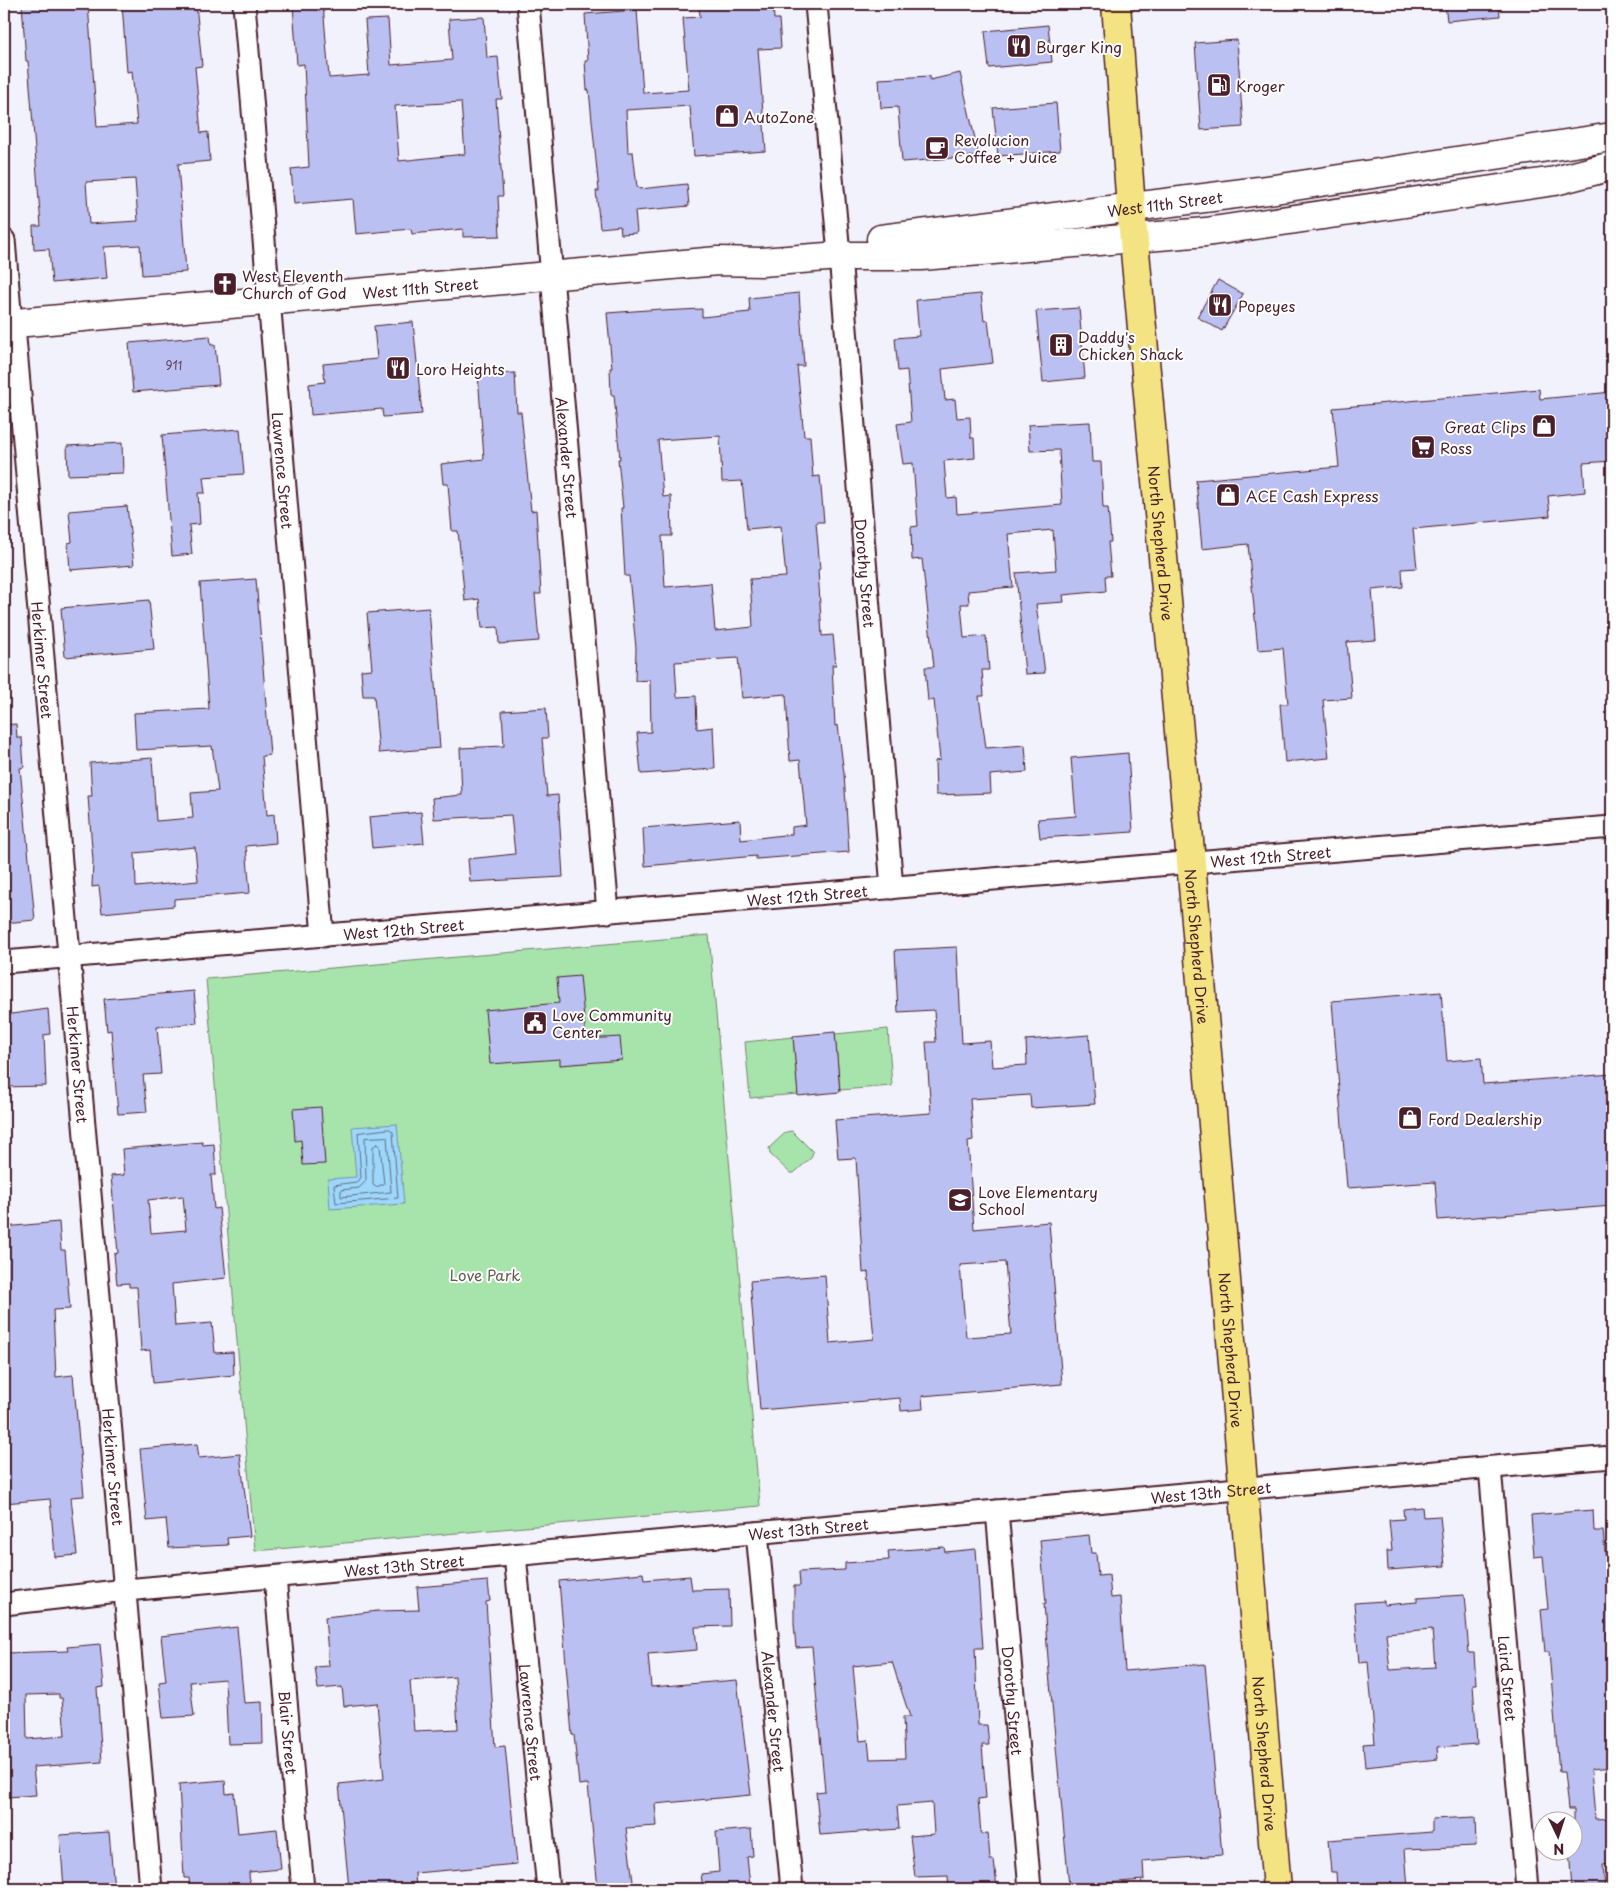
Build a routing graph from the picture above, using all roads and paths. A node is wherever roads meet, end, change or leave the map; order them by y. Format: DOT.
graph roads {
  1 [pos="244,4"];
  2 [pos="528,4"];
  3 [pos="816,4"];
  4 [pos="1116,4"];
  5 [pos="1612,138"];
  6 [pos="1556,147"];
  7 [pos="1612,166"];
  8 [pos="1403,170"];
  9 [pos="1414,202"];
  10 [pos="1131,208"];
  11 [pos="1272,224"];
  12 [pos="1134,238"];
  13 [pos="4,240"];
  14 [pos="839,250"];
  15 [pos="552,275"];
  16 [pos="269,300"];
  17 [pos="7,324"];
  18 [pos="1612,826"];
  19 [pos="1191,862"];
  20 [pos="892,888"];
  21 [pos="608,912"];
  22 [pos="323,936"];
  23 [pos="70,957"];
  24 [pos="4,962"];
  25 [pos="1612,1457"];
  26 [pos="1490,1468"];
  27 [pos="1243,1489"];
  28 [pos="997,1511"];
  29 [pos="757,1533"];
  30 [pos="515,1555"];
  31 [pos="276,1577"];
  32 [pos="126,1590"];
  33 [pos="4,1604"];
  34 [pos="151,1889"];
  35 [pos="303,1889"];
  36 [pos="548,1889"];
  37 [pos="792,1889"];
  38 [pos="1030,1889"];
  39 [pos="1277,1889"];
  40 [pos="1527,1889"];
  1 -- 16 [label="street, Lawrence Street"];
  2 -- 15 [label="street, Alexander Street"];
  3 -- 14 [label="street, Dorothy Street"];
  4 -- 10 [label="main road, North Shepherd Drive"];
  5 -- 6 [label="main road, West 11th Street"];
  6 -- 8 [label="main road, West 11th Street"];
  6 -- 9 [label="main road"];
  7 -- 9 [label="main road, West 11th Street"];
  8 -- 10 [label="main road, West 11th Street"];
  8 -- 11 [label="main road"];
  9 -- 11 [label="main road, West 11th Street"];
  10 -- 12 [label="main road, North Shepherd Drive"];
  10 -- 14 [label="main road, West 11th Street"];
  11 -- 12 [label="main road, West 11th Street"];
  12 -- 14 [label="main road, West 11th Street"];
  12 -- 19 [label="main road, North Shepherd Drive"];
  13 -- 17 [label="street, Herkimer Street"];
  14 -- 15 [label="main road, West 11th Street"];
  14 -- 20 [label="street, Dorothy Street"];
  15 -- 16 [label="main road, West 11th Street"];
  15 -- 21 [label="street, Alexander Street"];
  16 -- 17 [label="main road, West 11th Street"];
  16 -- 22 [label="street, Lawrence Street"];
  17 -- 23 [label="street, Herkimer Street"];
  18 -- 19 [label="street, West 12th Street"];
  19 -- 20 [label="street, West 12th Street"];
  19 -- 27 [label="main road, North Shepherd Drive"];
  20 -- 21 [label="street, West 12th Street"];
  21 -- 22 [label="street, West 12th Street"];
  22 -- 23 [label="street, West 12th Street"];
  23 -- 24 [label="street, West 12th Street"];
  23 -- 32 [label="street, Herkimer Street"];
  25 -- 26 [label="street, West 13th Street"];
  26 -- 27 [label="street, West 13th Street"];
  26 -- 40 [label="street, Laird Street"];
  27 -- 28 [label="street, West 13th Street"];
  27 -- 39 [label="main road, North Shepherd Drive"];
  28 -- 29 [label="street, West 13th Street"];
  28 -- 38 [label="street, Dorothy Street"];
  29 -- 30 [label="street, West 13th Street"];
  29 -- 37 [label="street, Alexander Street"];
  30 -- 31 [label="street, West 13th Street"];
  30 -- 36 [label="street, Lawrence Street"];
  31 -- 32 [label="street, West 13th Street"];
  31 -- 35 [label="street, Blair Street"];
  32 -- 33 [label="street, West 13th Street"];
  32 -- 34 [label="street, Herkimer Street"];
}
